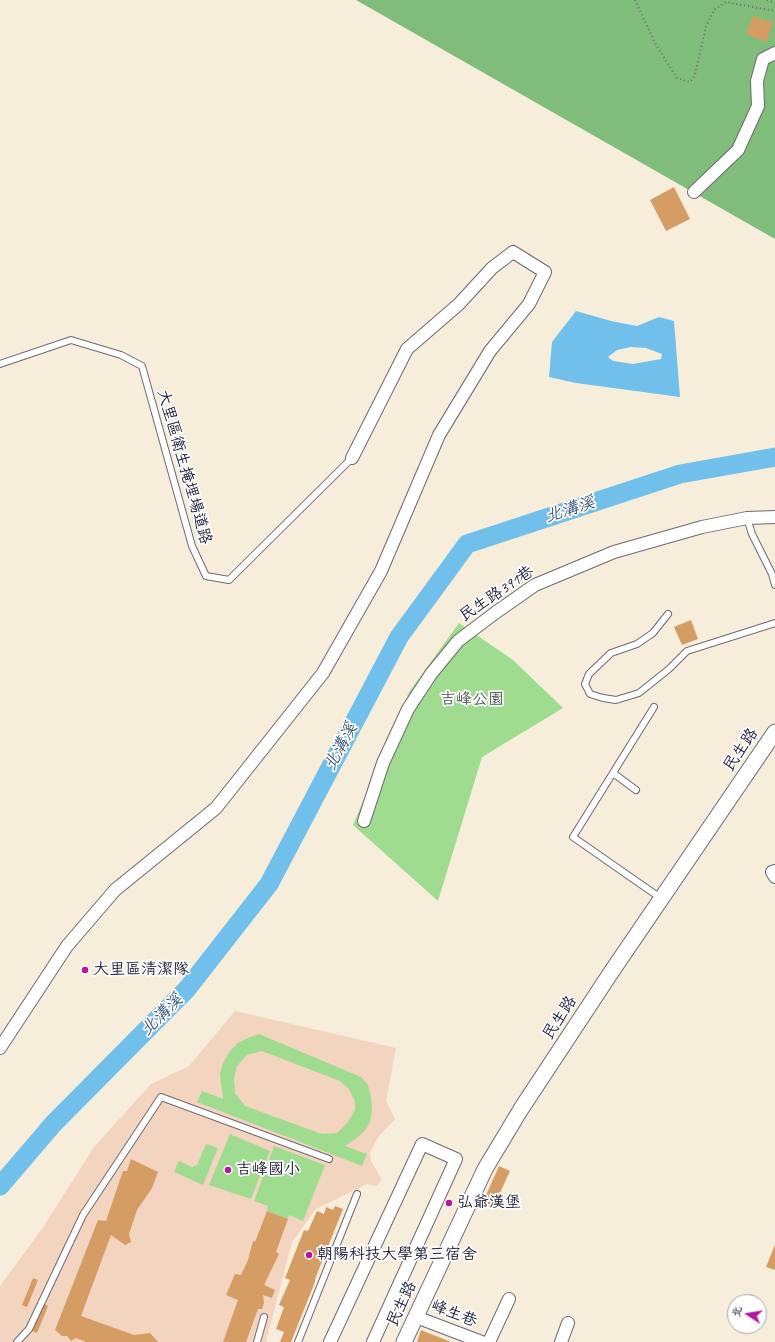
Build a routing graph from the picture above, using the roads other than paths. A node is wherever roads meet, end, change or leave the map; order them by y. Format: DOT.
graph roads {
  1 [pos="775,53"];
  2 [pos="694,192"];
  3 [pos="0,364"];
  4 [pos="352,458"];
  5 [pos="775,517"];
  6 [pos="747,518"];
  7 [pos="775,585"];
  8 [pos="668,614"];
  9 [pos="775,623"];
  10 [pos="654,707"];
  11 [pos="775,732"];
  12 [pos="613,773"];
  13 [pos="636,790"];
  14 [pos="364,821"];
  15 [pos="775,871"];
  16 [pos="775,877"];
  17 [pos="662,899"];
  18 [pos="0,1048"];
  19 [pos="329,1159"];
  20 [pos="357,1194"];
  21 [pos="508,1299"];
  22 [pos="264,1317"];
  23 [pos="416,1317"];
  24 [pos="568,1323"];
  25 [pos="17,1342"];
  26 [pos="257,1342"];
  27 [pos="298,1342"];
  28 [pos="330,1342"];
  29 [pos="373,1342"];
  30 [pos="404,1342"];
  31 [pos="482,1342"];
  32 [pos="489,1342"];
  33 [pos="561,1342"];
  1 -- 2 [label="street"];
  3 -- 4 [label="lane, 大里區衛生掩埋場道路"];
  4 -- 18 [label="street"];
  5 -- 6 [label="street, 民生路391巷"];
  6 -- 7 [label="lane"];
  6 -- 14 [label="street, 民生路391巷"];
  8 -- 9 [label="lane"];
  10 -- 12 [label="lane"];
  11 -- 17 [label="street, 民生路"];
  12 -- 13 [label="lane"];
  12 -- 17 [label="lane"];
  15 -- 16 [label="street"];
  17 -- 23 [label="street, 民生路"];
  19 -- 25 [label="lane"];
  20 -- 27 [label="lane"];
  21 -- 32 [label="street"];
  22 -- 26 [label="lane"];
  23 -- 30 [label="street, 民生路"];
  23 -- 31 [label="street, 峰生巷"];
  24 -- 33 [label="street"];
  28 -- 29 [label="street"];
}
